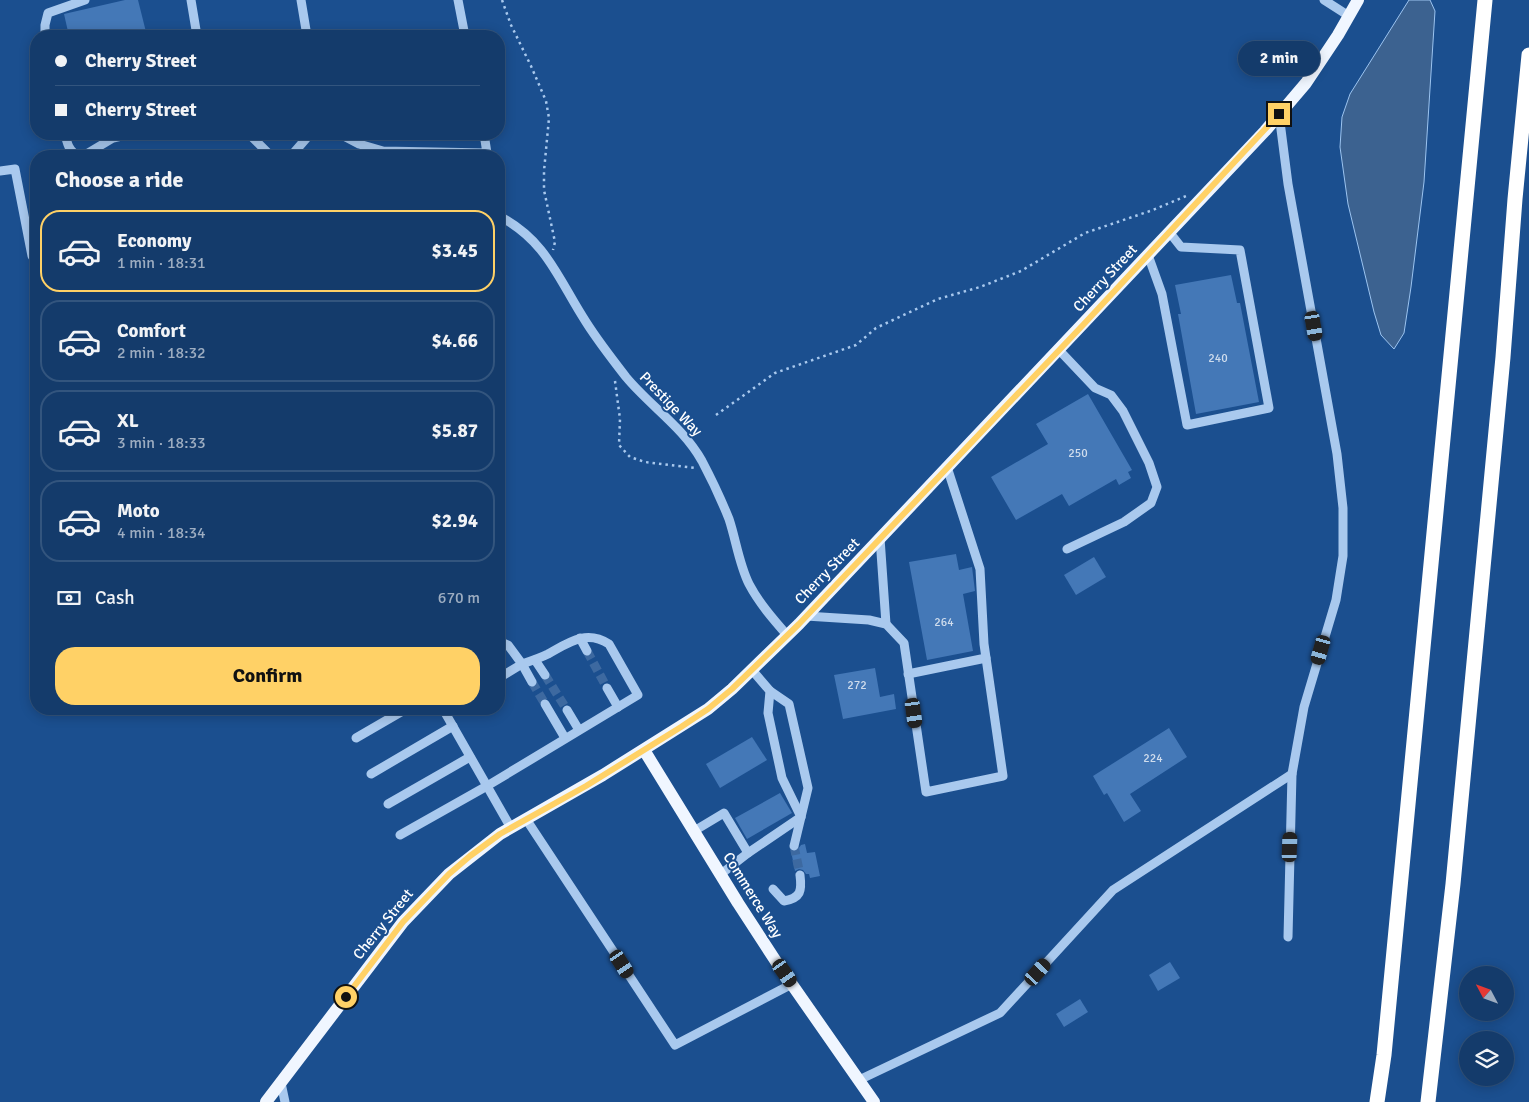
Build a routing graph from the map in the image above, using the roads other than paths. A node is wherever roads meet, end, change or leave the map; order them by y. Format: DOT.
graph roads {
  1 [pos="85,0"];
  2 [pos="190,0"];
  3 [pos="301,0"];
  4 [pos="458,0"];
  5 [pos="1324,0"];
  6 [pos="1358,0"];
  7 [pos="1485,0"];
  8 [pos="1349,16"];
  9 [pos="45,30"];
  10 [pos="196,30"];
  11 [pos="306,30"];
  12 [pos="464,30"];
  13 [pos="1529,55"];
  14 [pos="1279,114"];
  15 [pos="110,140"];
  16 [pos="255,140"];
  17 [pos="305,140"];
  18 [pos="351,140"];
  19 [pos="93,150"];
  20 [pos="265,150"];
  21 [pos="296,150"];
  22 [pos="383,150"];
  23 [pos="0,172"];
  24 [pos="505,220"];
  25 [pos="1170,232"];
  26 [pos="30,246"];
  27 [pos="1148,255"];
  28 [pos="1059,350"];
  29 [pos="947,467"];
  30 [pos="880,538"];
  31 [pos="1067,549"];
  32 [pos="806,616"];
  33 [pos="886,624"];
  34 [pos="787,635"];
  35 [pos="580,638"];
  36 [pos="505,644"];
  37 [pos="587,651"];
  38 [pos="986,658"];
  39 [pos="535,660"];
  40 [pos="522,664"];
  41 [pos="752,670"];
  42 [pos="505,674"];
  43 [pos="908,674"];
  44 [pos="545,675"];
  45 [pos="532,682"];
  46 [pos="607,688"];
  47 [pos="770,691"];
  48 [pos="545,704"];
  49 [pos="618,707"];
  50 [pos="567,710"];
  51 [pos="396,715"];
  52 [pos="447,715"];
  53 [pos="453,726"];
  54 [pos="578,730"];
  55 [pos="356,738"];
  56 [pos="565,738"];
  57 [pos="644,750"];
  58 [pos="470,757"];
  59 [pos="371,774"];
  60 [pos="1292,774"];
  61 [pos="487,786"];
  62 [pos="388,804"];
  63 [pos="801,817"];
  64 [pos="526,819"];
  65 [pos="511,828"];
  66 [pos="694,831"];
  67 [pos="400,835"];
  68 [pos="794,846"];
  69 [pos="748,853"];
  70 [pos="721,874"];
  71 [pos="800,875"];
  72 [pos="773,889"];
  73 [pos="1288,937"];
  74 [pos="792,984"];
  75 [pos="859,1080"];
  76 [pos="281,1083"];
  77 [pos="266,1102"];
  78 [pos="285,1102"];
  79 [pos="874,1102"];
  80 [pos="1377,1102"];
  81 [pos="1428,1102"];
  1 -- 9 [label="street"];
  2 -- 10 [label="street"];
  3 -- 11 [label="street"];
  4 -- 12 [label="street"];
  5 -- 8 [label="street"];
  6 -- 8 [label="main road, Cherry Street"];
  7 -- 80 [label="highway"];
  8 -- 14 [label="main road, Cherry Street"];
  13 -- 81 [label="highway"];
  14 -- 25 [label="main road, Cherry Street"];
  14 -- 60 [label="street"];
  15 -- 19 [label="street"];
  16 -- 20 [label="street"];
  17 -- 21 [label="street"];
  18 -- 22 [label="street"];
  23 -- 26 [label="street"];
  24 -- 34 [label="street, Prestige Way"];
  25 -- 27 [label="main road, Cherry Street"];
  25 -- 27 [label="street"];
  27 -- 28 [label="main road, Cherry Street"];
  28 -- 29 [label="main road, Cherry Street"];
  28 -- 31 [label="street"];
  29 -- 30 [label="main road, Cherry Street"];
  29 -- 38 [label="street"];
  30 -- 32 [label="main road, Cherry Street"];
  30 -- 33 [label="street"];
  32 -- 33 [label="street"];
  32 -- 34 [label="main road, Cherry Street"];
  33 -- 43 [label="street"];
  34 -- 41 [label="main road, Cherry Street"];
  35 -- 37 [label="street"];
  35 -- 39 [label="street"];
  35 -- 49 [label="street"];
  36 -- 40 [label="street"];
  38 -- 43 [label="street"];
  38 -- 43 [label="street"];
  39 -- 40 [label="street"];
  39 -- 44 [label="street"];
  40 -- 42 [label="street"];
  40 -- 45 [label="street"];
  41 -- 47 [label="street"];
  41 -- 57 [label="main road, Cherry Street"];
  46 -- 49 [label="street"];
  47 -- 63 [label="street"];
  47 -- 63 [label="street"];
  48 -- 56 [label="street"];
  49 -- 54 [label="street"];
  50 -- 54 [label="street"];
  51 -- 55 [label="street"];
  52 -- 53 [label="street"];
  53 -- 58 [label="street"];
  53 -- 59 [label="street"];
  54 -- 56 [label="street"];
  56 -- 61 [label="street"];
  57 -- 64 [label="main road, Cherry Street"];
  57 -- 66 [label="main road, Commerce Way"];
  58 -- 61 [label="street"];
  58 -- 62 [label="street"];
  60 -- 73 [label="street"];
  60 -- 75 [label="street"];
  61 -- 65 [label="street"];
  61 -- 67 [label="street"];
  63 -- 68 [label="street"];
  63 -- 69 [label="street"];
  64 -- 65 [label="main road, Cherry Street"];
  64 -- 74 [label="street"];
  65 -- 76 [label="main road, Cherry Street"];
  66 -- 69 [label="street"];
  66 -- 70 [label="main road, Commerce Way"];
  69 -- 70 [label="street"];
  70 -- 74 [label="main road, Commerce Way"];
  71 -- 72 [label="street"];
  74 -- 75 [label="main road, Commerce Way"];
  75 -- 79 [label="main road, Commerce Way"];
  76 -- 77 [label="main road, Cherry Street"];
  76 -- 78 [label="street"];
}
